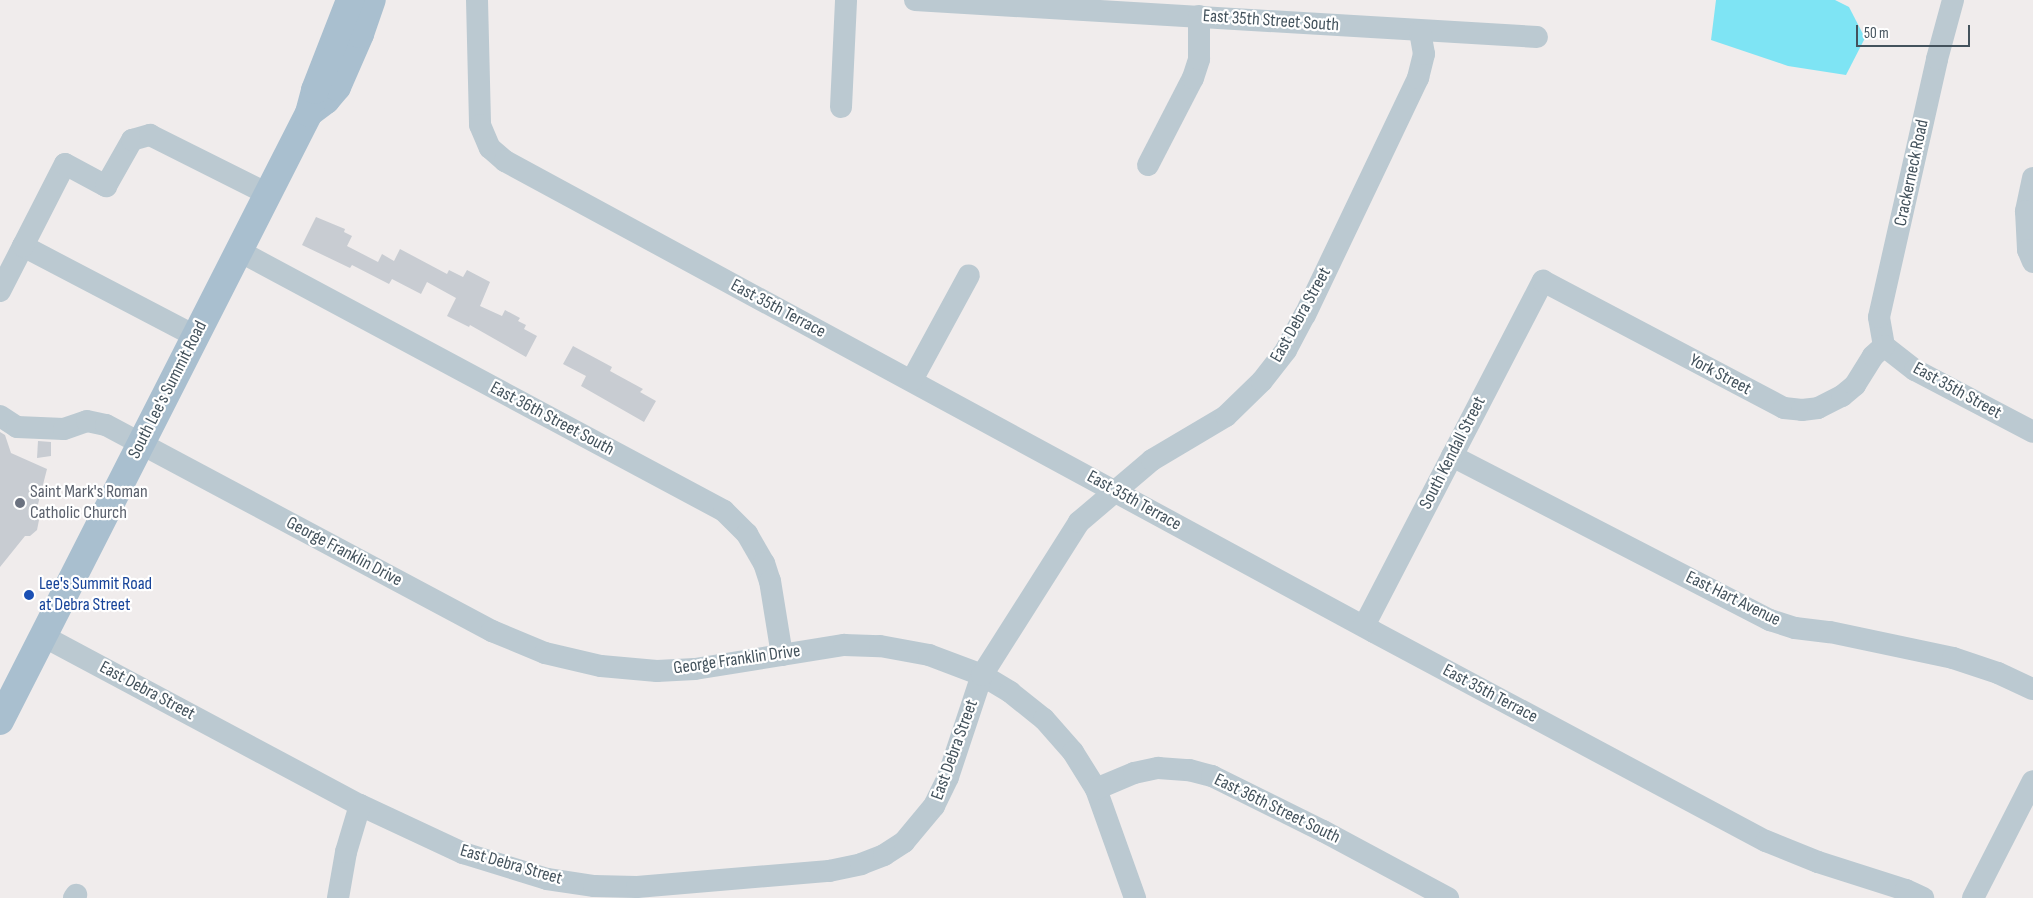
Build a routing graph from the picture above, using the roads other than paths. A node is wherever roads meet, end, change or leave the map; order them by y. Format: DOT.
graph roads {
  1 [pos="350,0"];
  2 [pos="372,0"];
  3 [pos="477,0"];
  4 [pos="846,0"];
  5 [pos="915,0"];
  6 [pos="1953,0"];
  7 [pos="1199,16"];
  8 [pos="1420,31"];
  9 [pos="1537,37"];
  10 [pos="841,107"];
  11 [pos="309,113"];
  12 [pos="1148,165"];
  13 [pos="2033,178"];
  14 [pos="268,194"];
  15 [pos="23,246"];
  16 [pos="238,252"];
  17 [pos="2033,262"];
  18 [pos="969,275"];
  19 [pos="1543,281"];
  20 [pos="0,291"];
  21 [pos="196,336"];
  22 [pos="1884,346"];
  23 [pos="912,380"];
  24 [pos="0,416"];
  25 [pos="2033,432"];
  26 [pos="141,443"];
  27 [pos="1452,456"];
  28 [pos="1114,490"];
  29 [pos="1364,626"];
  30 [pos="43,636"];
  31 [pos="782,655"];
  32 [pos="982,675"];
  33 [pos="2033,689"];
  34 [pos="0,721"];
  35 [pos="2033,780"];
  36 [pos="1096,789"];
  37 [pos="360,805"];
  38 [pos="546,889"];
  39 [pos="338,898"];
  40 [pos="1135,898"];
  41 [pos="1448,898"];
  42 [pos="1923,898"];
  43 [pos="1973,898"];
  1 -- 11 [label="main road, South Lee's Summit Road"];
  2 -- 11 [label="main road, South Lee's Summit Road"];
  3 -- 23 [label="street, East 35th Terrace"];
  4 -- 10 [label="street"];
  5 -- 7 [label="street, East 35th Street South"];
  6 -- 22 [label="street, Crackerneck Road"];
  7 -- 8 [label="street, East 35th Street South"];
  7 -- 12 [label="street"];
  8 -- 9 [label="street, East 35th Street South"];
  8 -- 28 [label="street, East Debra Street"];
  11 -- 14 [label="main road, South Lee's Summit Road"];
  13 -- 17 [label="street"];
  14 -- 15 [label="street"];
  14 -- 16 [label="main road, South Lee's Summit Road"];
  15 -- 20 [label="street"];
  15 -- 21 [label="street"];
  16 -- 21 [label="main road, South Lee's Summit Road"];
  16 -- 31 [label="street, East 36th Street South"];
  18 -- 23 [label="street"];
  19 -- 22 [label="street, York Street"];
  19 -- 27 [label="street, South Kendall Street"];
  21 -- 26 [label="main road, South Lee's Summit Road"];
  22 -- 25 [label="street, East 35th Street"];
  23 -- 28 [label="street, East 35th Terrace"];
  24 -- 26 [label="street, George Franklin Drive"];
  26 -- 30 [label="main road, South Lee's Summit Road"];
  26 -- 31 [label="street, George Franklin Drive"];
  27 -- 29 [label="street, South Kendall Street"];
  27 -- 33 [label="street, East Hart Avenue"];
  28 -- 29 [label="street, East 35th Terrace"];
  28 -- 32 [label="street, East Debra Street"];
  29 -- 42 [label="street, East 35th Terrace"];
  30 -- 34 [label="main road, South Lee's Summit Road"];
  30 -- 37 [label="street, East Debra Street"];
  31 -- 32 [label="street, George Franklin Drive"];
  32 -- 36 [label="street, George Franklin Drive"];
  32 -- 38 [label="street, East Debra Street"];
  35 -- 43 [label="street"];
  36 -- 40 [label="street, George Franklin Drive"];
  36 -- 41 [label="street, East 36th Street South"];
  37 -- 38 [label="street, East Debra Street"];
  37 -- 39 [label="street"];
}
